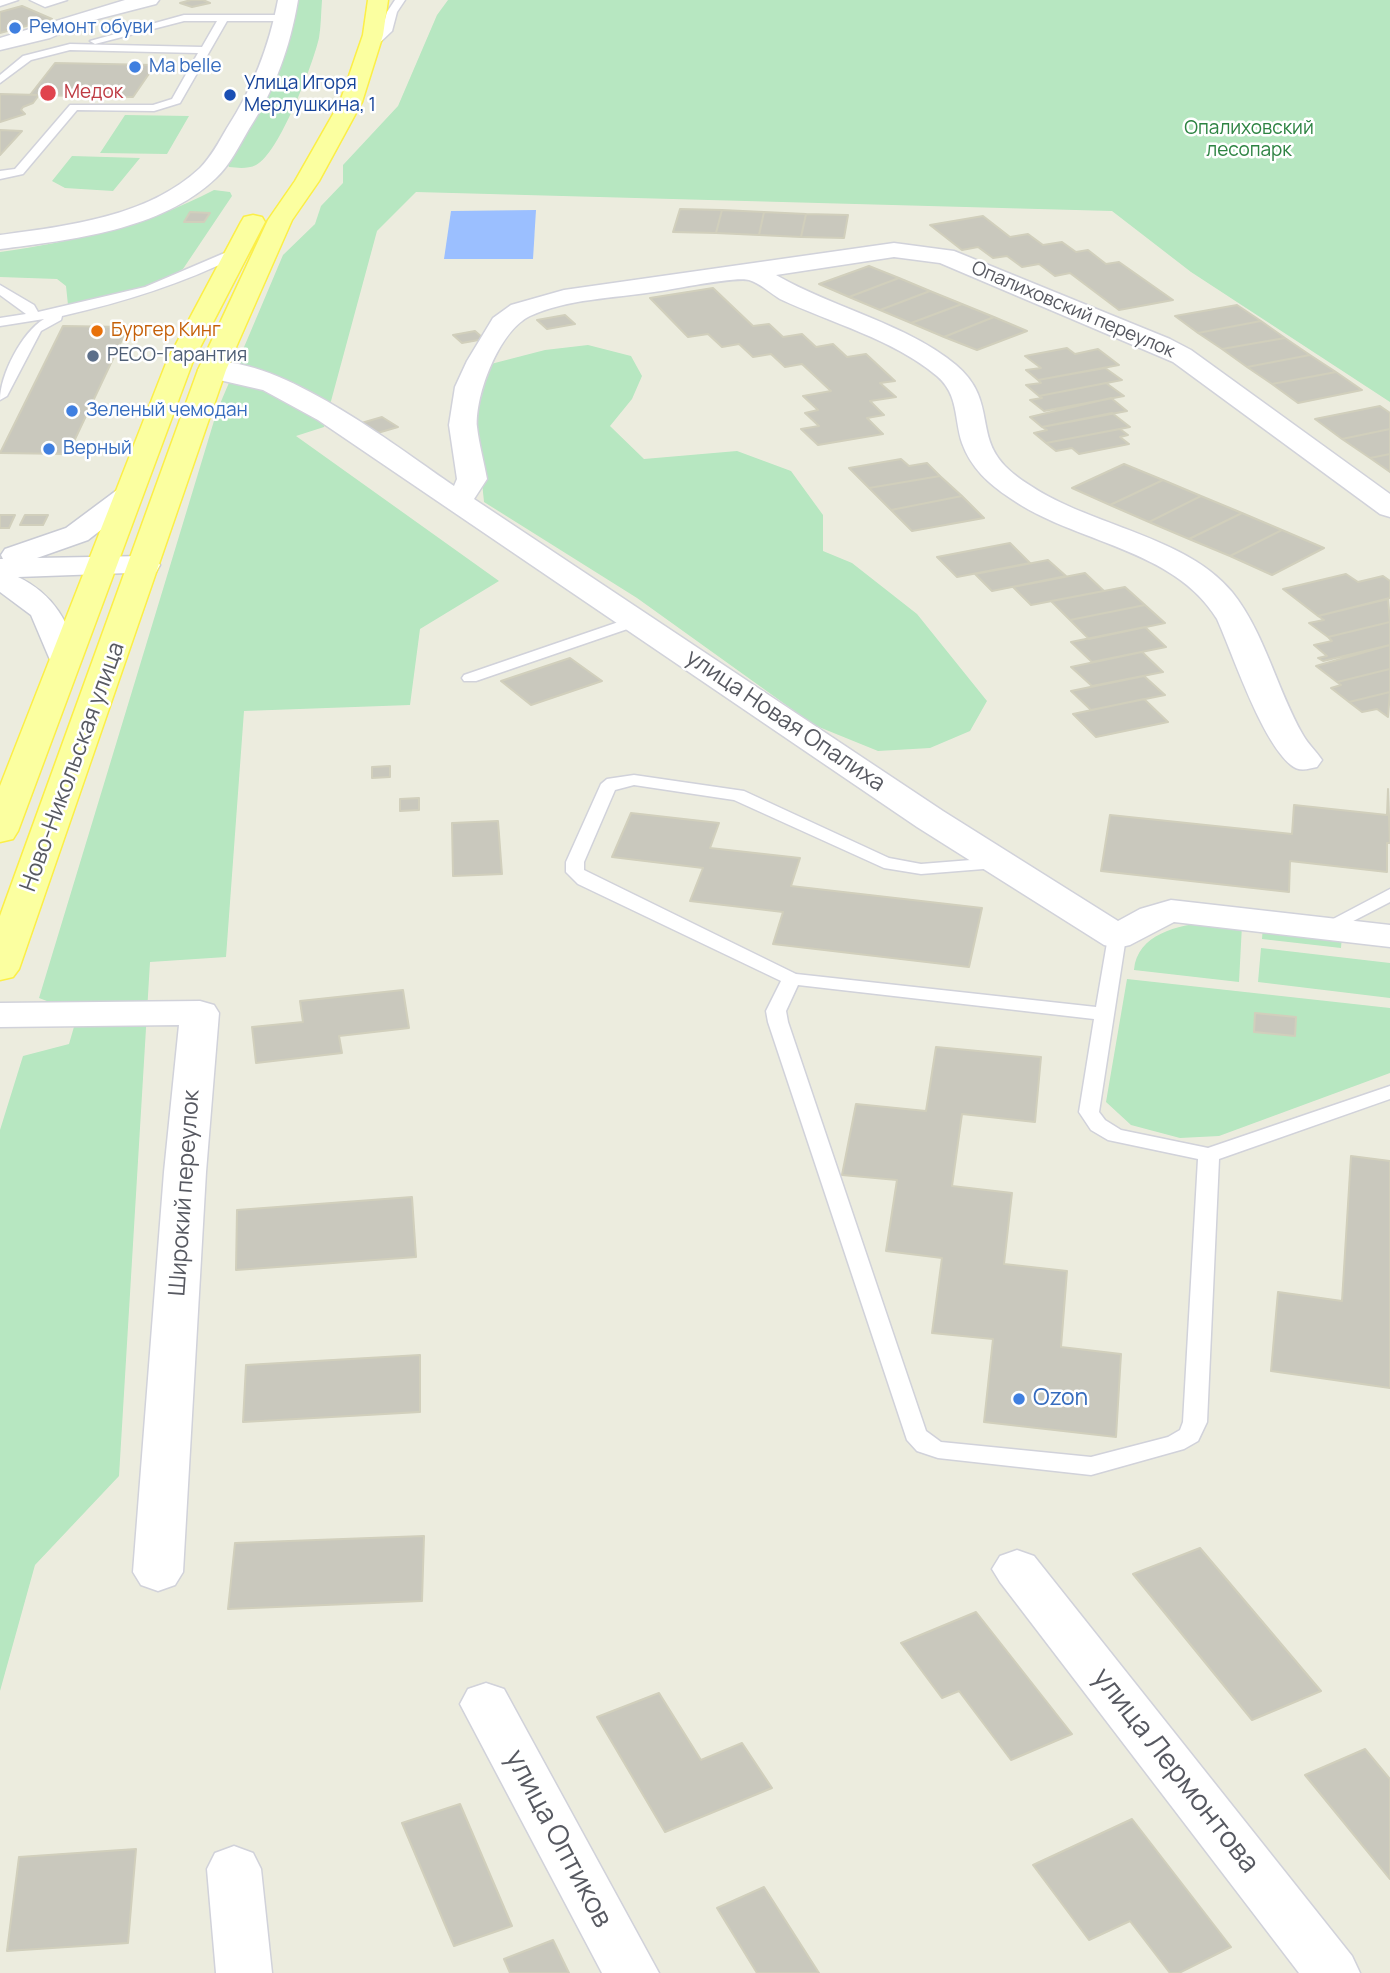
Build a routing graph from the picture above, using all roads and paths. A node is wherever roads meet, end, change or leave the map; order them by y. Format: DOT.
graph roads {
  1 [pos="13,0"];
  2 [pos="35,0"];
  3 [pos="62,0"];
  4 [pos="149,0"];
  5 [pos="378,0"];
  6 [pos="400,0"];
  7 [pos="0,3"];
  8 [pos="287,9"];
  9 [pos="224,18"];
  10 [pos="0,44"];
  11 [pos="69,47"];
  12 [pos="368,48"];
  13 [pos="207,50"];
  14 [pos="0,80"];
  15 [pos="327,102"];
  16 [pos="0,175"];
  17 [pos="0,243"];
  18 [pos="234,253"];
  19 [pos="752,271"];
  20 [pos="0,289"];
  21 [pos="73,309"];
  22 [pos="35,317"];
  23 [pos="0,322"];
  24 [pos="212,370"];
  25 [pos="0,396"];
  26 [pos="127,496"];
  27 [pos="453,499"];
  28 [pos="1390,508"];
  29 [pos="0,559"];
  30 [pos="145,565"];
  31 [pos="100,566"];
  32 [pos="0,568"];
  33 [pos="0,580"];
  34 [pos="636,621"];
  35 [pos="64,660"];
  36 [pos="470,678"];
  37 [pos="1305,760"];
  38 [pos="0,831"];
  39 [pos="996,863"];
  40 [pos="1390,895"];
  41 [pos="1325,928"];
  42 [pos="1390,936"];
  43 [pos="1117,937"];
  44 [pos="0,969"];
  45 [pos="792,979"];
  46 [pos="1105,1014"];
  47 [pos="0,1015"];
  48 [pos="1390,1092"];
  49 [pos="1209,1155"];
  50 [pos="1017,1569"];
  51 [pos="158,1572"];
  52 [pos="486,1704"];
  53 [pos="234,1868"];
  54 [pos="244,1973"];
  55 [pos="631,1973"];
  56 [pos="1332,1973"];
  1 -- 7 [label="lane"];
  2 -- 3 [label="lane"];
  4 -- 10 [label="street"];
  5 -- 12 [label="main road, Ново-Никольская улица"];
  6 -- 12 [label="lane"];
  8 -- 9 [label="lane"];
  8 -- 17 [label="street"];
  9 -- 11 [label="lane"];
  9 -- 13 [label="lane"];
  11 -- 13 [label="lane"];
  11 -- 14 [label="lane"];
  12 -- 24 [label="main road, Ново-Никольская улица"];
  13 -- 16 [label="lane"];
  15 -- 18 [label="main road, Ново-Никольская улица"];
  18 -- 21 [label="lane"];
  18 -- 26 [label="main road, Ново-Никольская улица"];
  19 -- 27 [label="street, Опалиховский переулок"];
  19 -- 28 [label="street, Опалиховский переулок"];
  19 -- 37 [label="street"];
  20 -- 22 [label="lane"];
  21 -- 22 [label="lane"];
  21 -- 25 [label="lane"];
  22 -- 23 [label="lane"];
  24 -- 27 [label="street, улица Новая Опалиха"];
  24 -- 30 [label="main road, Ново-Никольская улица"];
  26 -- 29 [label="street"];
  26 -- 31 [label="main road, Ново-Никольская улица"];
  27 -- 34 [label="street, улица Новая Опалиха"];
  30 -- 31 [label="street"];
  30 -- 44 [label="main road, Ново-Никольская улица"];
  31 -- 32 [label="street"];
  31 -- 35 [label="main road, Ново-Никольская улица"];
  33 -- 35 [label="street"];
  34 -- 36 [label="lane"];
  34 -- 39 [label="street, улица Новая Опалиха"];
  35 -- 38 [label="main road, Ново-Никольская улица"];
  39 -- 43 [label="street, улица Новая Опалиха"];
  39 -- 45 [label="lane"];
  40 -- 41 [label="lane"];
  41 -- 42 [label="street"];
  41 -- 43 [label="street"];
  43 -- 46 [label="lane"];
  45 -- 46 [label="lane"];
  45 -- 49 [label="lane"];
  46 -- 49 [label="lane"];
  47 -- 51 [label="street, Широкий переулок"];
  48 -- 49 [label="lane"];
  50 -- 56 [label="street, улица Лермонтова"];
  52 -- 55 [label="street, улица Оптиков"];
  53 -- 54 [label="street"];
}
